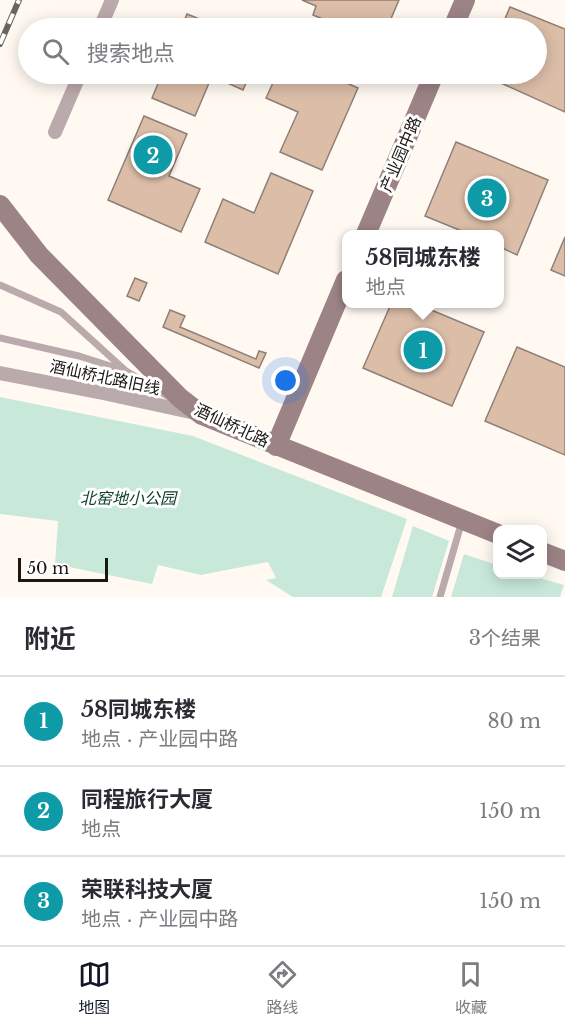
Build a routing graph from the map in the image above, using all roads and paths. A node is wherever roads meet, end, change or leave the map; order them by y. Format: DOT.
graph roads {
  1 [pos="112,0"];
  2 [pos="465,0"];
  3 [pos="104,18"];
  4 [pos="457,18"];
  5 [pos="76,84"];
  6 [pos="430,84"];
  7 [pos="55,132"];
  8 [pos="0,205"];
  9 [pos="368,230"];
  10 [pos="0,285"];
  11 [pos="342,289"];
  12 [pos="0,338"];
  13 [pos="126,371"];
  14 [pos="0,373"];
  15 [pos="202,415"];
  16 [pos="276,446"];
  17 [pos="462,520"];
  18 [pos="493,532"];
  19 [pos="547,554"];
  20 [pos="565,561"];
  21 [pos="440,597"];
  1 -- 3 [label="street"];
  2 -- 4 [label="street"];
  5 -- 7 [label="street"];
  6 -- 9 [label="street, 产业园中路"];
  8 -- 15 [label="street, 酒仙桥北路"];
  10 -- 13 [label="lane"];
  11 -- 16 [label="street"];
  12 -- 13 [label="lane"];
  13 -- 15 [label="lane"];
  14 -- 15 [label="street, 酒仙桥北路旧线"];
  15 -- 16 [label="street, 酒仙桥北路"];
  16 -- 17 [label="street, 酒仙桥北路"];
  17 -- 18 [label="street, 酒仙桥北路"];
  17 -- 21 [label="lane"];
  19 -- 20 [label="street"];
}
